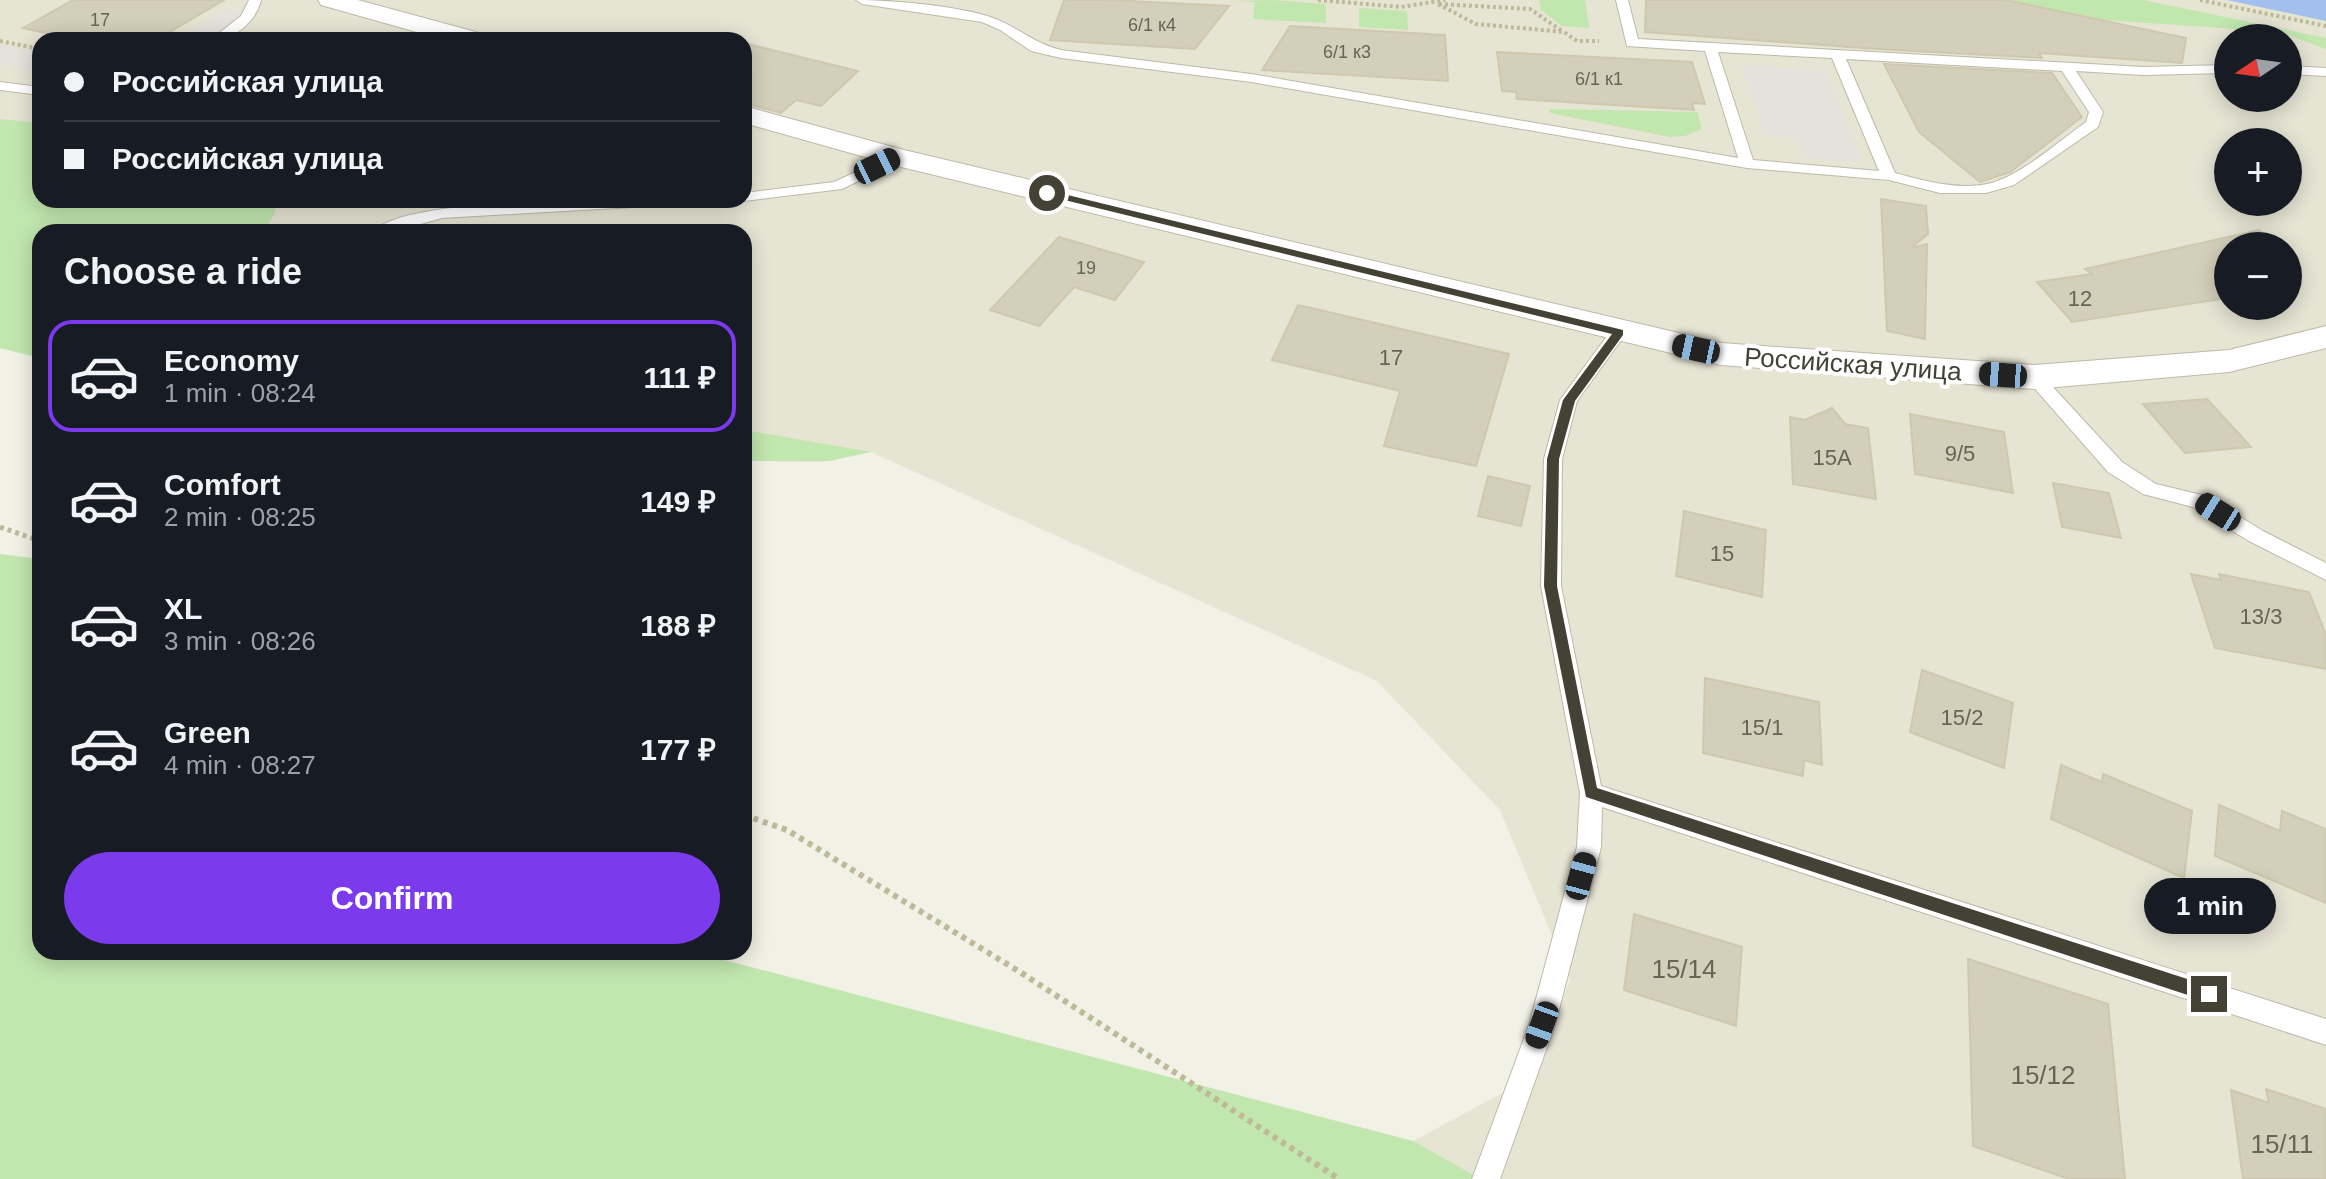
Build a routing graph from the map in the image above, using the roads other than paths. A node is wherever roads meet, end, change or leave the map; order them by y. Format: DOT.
graph roads {
  1 [pos="255,0"];
  2 [pos="330,0"];
  3 [pos="862,0"];
  4 [pos="1622,0"];
  5 [pos="228,32"];
  6 [pos="445,32"];
  7 [pos="1710,47"];
  8 [pos="1837,54"];
  9 [pos="2066,67"];
  10 [pos="2214,69"];
  11 [pos="2302,71"];
  12 [pos="2326,72"];
  13 [pos="0,86"];
  14 [pos="32,90"];
  15 [pos="752,116"];
  16 [pos="897,157"];
  17 [pos="1747,164"];
  18 [pos="1889,176"];
  19 [pos="752,196"];
  20 [pos="529,208"];
  21 [pos="397,224"];
  22 [pos="1619,332"];
  23 [pos="2326,337"];
  24 [pos="2034,377"];
  25 [pos="2326,572"];
  26 [pos="1591,793"];
  27 [pos="2326,1032"];
  28 [pos="1486,1179"];
  1 -- 5 [label="lane"];
  2 -- 6 [label="street"];
  3 -- 17 [label="lane"];
  4 -- 7 [label="lane"];
  7 -- 8 [label="lane"];
  7 -- 17 [label="lane"];
  8 -- 9 [label="lane"];
  8 -- 18 [label="lane"];
  9 -- 10 [label="lane"];
  9 -- 18 [label="lane"];
  11 -- 12 [label="lane"];
  13 -- 14 [label="lane"];
  15 -- 16 [label="street, Российская улица"];
  16 -- 19 [label="lane"];
  16 -- 22 [label="street, Российская улица"];
  17 -- 18 [label="lane"];
  20 -- 21 [label="lane"];
  22 -- 24 [label="street, Российская улица"];
  22 -- 26 [label="lane"];
  23 -- 24 [label="street, Российская улица"];
  24 -- 25 [label="lane"];
  26 -- 27 [label="lane"];
  26 -- 28 [label="lane"];
}
